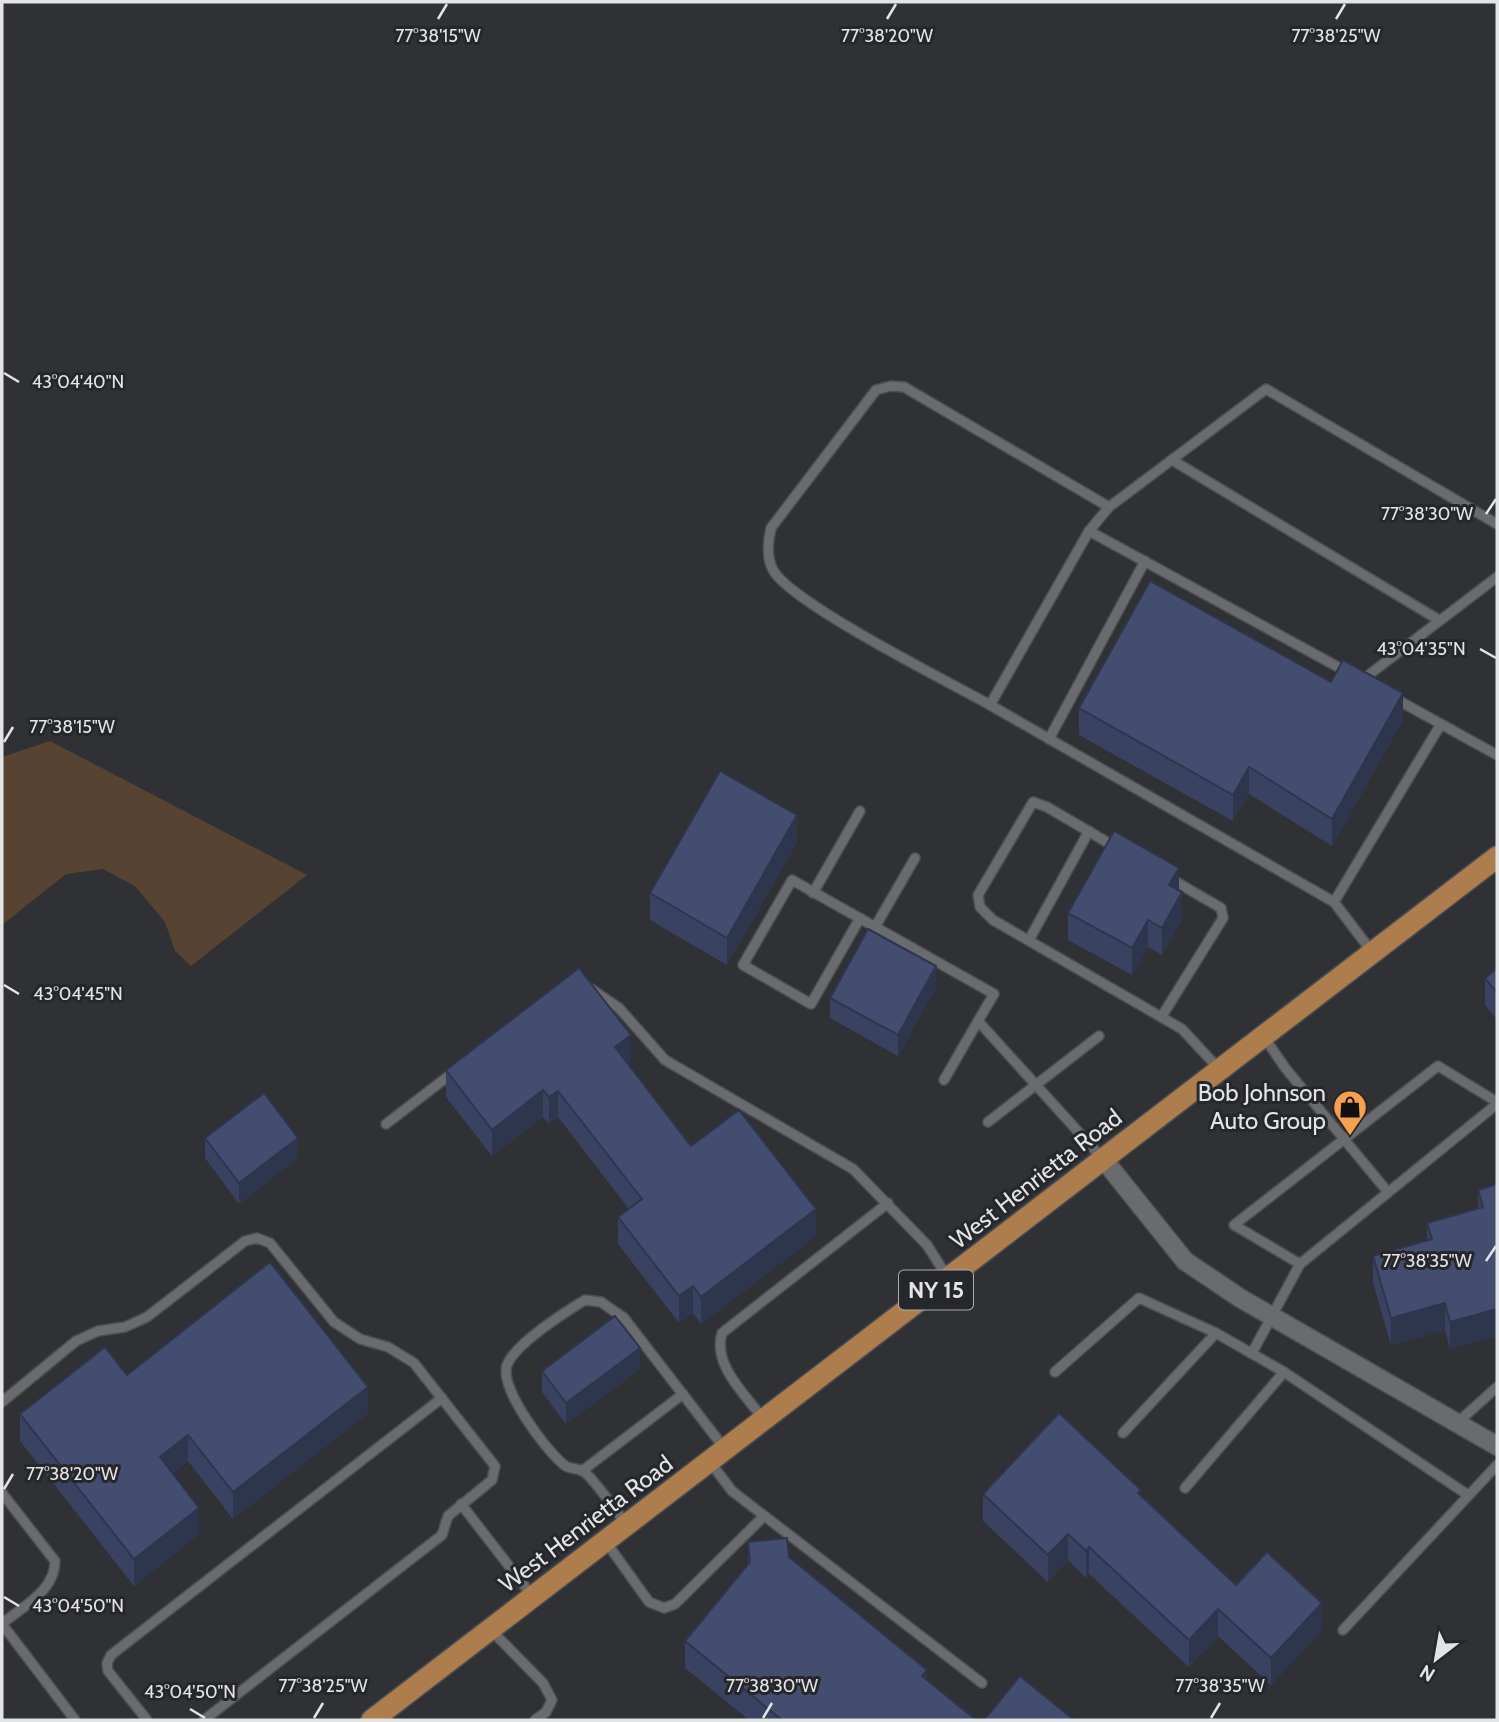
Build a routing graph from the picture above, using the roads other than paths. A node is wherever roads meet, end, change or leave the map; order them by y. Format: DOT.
graph roads {
  1 [pos="1172,460"];
  2 [pos="1109,507"];
  3 [pos="1497,524"];
  4 [pos="1089,531"];
  5 [pos="1145,561"];
  6 [pos="1497,577"];
  7 [pos="1439,620"];
  8 [pos="1362,680"];
  9 [pos="1374,687"];
  10 [pos="1385,693"];
  11 [pos="990,705"];
  12 [pos="1441,724"];
  13 [pos="1049,739"];
  14 [pos="1497,755"];
  15 [pos="860,811"];
  16 [pos="1088,831"];
  17 [pos="1125,852"];
  18 [pos="1497,857"];
  19 [pos="915,858"];
  20 [pos="1161,873"];
  21 [pos="813,892"];
  22 [pos="1334,902"];
  23 [pos="860,918"];
  24 [pos="875,927"];
  25 [pos="1029,940"];
  26 [pos="1373,953"];
  27 [pos="584,985"];
  28 [pos="1162,1016"];
  29 [pos="978,1021"];
  30 [pos="1099,1036"];
  31 [pos="1264,1037"];
  32 [pos="460,1066"];
  33 [pos="1220,1070"];
  34 [pos="944,1080"];
  35 [pos="1036,1085"];
  36 [pos="1497,1103"];
  37 [pos="988,1122"];
  38 [pos="386,1124"];
  39 [pos="1344,1140"];
  40 [pos="1104,1160"];
  41 [pos="1387,1191"];
  42 [pos="888,1203"];
  43 [pos="1300,1264"];
  44 [pos="949,1279"];
  45 [pos="1271,1316"];
  46 [pos="1216,1333"];
  47 [pos="1252,1353"];
  48 [pos="1055,1372"];
  49 [pos="1284,1372"];
  50 [pos="1497,1387"];
  51 [pos="682,1394"];
  52 [pos="442,1398"];
  53 [pos="2,1402"];
  54 [pos="765,1421"];
  55 [pos="1457,1423"];
  56 [pos="1123,1433"];
  57 [pos="1497,1446"];
  58 [pos="718,1456"];
  59 [pos="1497,1465"];
  60 [pos="582,1471"];
  61 [pos="1185,1488"];
  62 [pos="2,1493"];
  63 [pos="1468,1495"];
  64 [pos="461,1504"];
  65 [pos="764,1516"];
  66 [pos="628,1525"];
  67 [pos="606,1542"];
  68 [pos="533,1598"];
  69 [pos="491,1630"];
  70 [pos="1343,1630"];
  71 [pos="982,1683"];
  72 [pos="550,1716"];
  73 [pos="75,1720"];
  74 [pos="147,1720"];
  75 [pos="204,1720"];
  76 [pos="372,1720"];
  77 [pos="535,1720"];
  1 -- 2 [label="lane"];
  1 -- 3 [label="lane"];
  1 -- 7 [label="lane"];
  2 -- 4 [label="lane"];
  2 -- 11 [label="lane"];
  4 -- 5 [label="lane"];
  4 -- 11 [label="lane"];
  5 -- 8 [label="lane"];
  5 -- 13 [label="lane"];
  6 -- 7 [label="lane"];
  7 -- 8 [label="lane"];
  8 -- 9 [label="lane"];
  10 -- 12 [label="lane"];
  11 -- 13 [label="lane"];
  12 -- 14 [label="lane"];
  12 -- 22 [label="lane"];
  13 -- 22 [label="lane"];
  15 -- 21 [label="lane"];
  16 -- 17 [label="lane"];
  16 -- 25 [label="lane"];
  16 -- 25 [label="lane"];
  18 -- 26 [label="main road, West Henrietta Road / NY 15"];
  19 -- 24 [label="lane"];
  20 -- 28 [label="lane"];
  21 -- 23 [label="lane"];
  21 -- 23 [label="lane"];
  22 -- 26 [label="lane"];
  23 -- 24 [label="lane"];
  24 -- 29 [label="lane"];
  25 -- 28 [label="lane"];
  26 -- 31 [label="main road, West Henrietta Road / NY 15"];
  27 -- 42 [label="lane"];
  28 -- 33 [label="lane"];
  29 -- 34 [label="lane"];
  29 -- 35 [label="lane"];
  30 -- 35 [label="lane"];
  31 -- 33 [label="main road, West Henrietta Road / NY 15"];
  31 -- 39 [label="lane"];
  32 -- 38 [label="lane"];
  33 -- 40 [label="main road, West Henrietta Road / NY 15"];
  35 -- 37 [label="lane"];
  35 -- 40 [label="lane"];
  36 -- 39 [label="lane"];
  36 -- 41 [label="lane"];
  39 -- 41 [label="lane"];
  39 -- 43 [label="lane"];
  40 -- 44 [label="main road, West Henrietta Road / NY 15"];
  40 -- 45 [label="street"];
  41 -- 43 [label="lane"];
  42 -- 44 [label="lane"];
  42 -- 54 [label="lane"];
  43 -- 45 [label="lane"];
  44 -- 54 [label="main road, West Henrietta Road / NY 15"];
  45 -- 47 [label="lane"];
  45 -- 55 [label="street"];
  46 -- 47 [label="lane"];
  46 -- 48 [label="lane"];
  46 -- 56 [label="lane"];
  47 -- 49 [label="lane"];
  49 -- 61 [label="lane"];
  49 -- 63 [label="lane"];
  50 -- 55 [label="lane"];
  51 -- 58 [label="lane"];
  51 -- 60 [label="lane"];
  51 -- 60 [label="lane"];
  52 -- 53 [label="lane"];
  52 -- 64 [label="lane"];
  52 -- 74 [label="lane"];
  54 -- 58 [label="main road, West Henrietta Road / NY 15"];
  55 -- 57 [label="street"];
  58 -- 65 [label="lane"];
  58 -- 66 [label="main road, West Henrietta Road / NY 15"];
  59 -- 63 [label="lane"];
  60 -- 66 [label="lane"];
  62 -- 73 [label="lane"];
  63 -- 70 [label="lane"];
  64 -- 68 [label="lane"];
  64 -- 75 [label="lane"];
  65 -- 67 [label="lane"];
  65 -- 71 [label="lane"];
  66 -- 67 [label="main road, West Henrietta Road / NY 15"];
  67 -- 68 [label="main road, West Henrietta Road / NY 15"];
  68 -- 69 [label="main road, West Henrietta Road / NY 15"];
  69 -- 72 [label="lane"];
  69 -- 76 [label="main road, West Henrietta Road / NY 15"];
  72 -- 77 [label="lane"];
}
